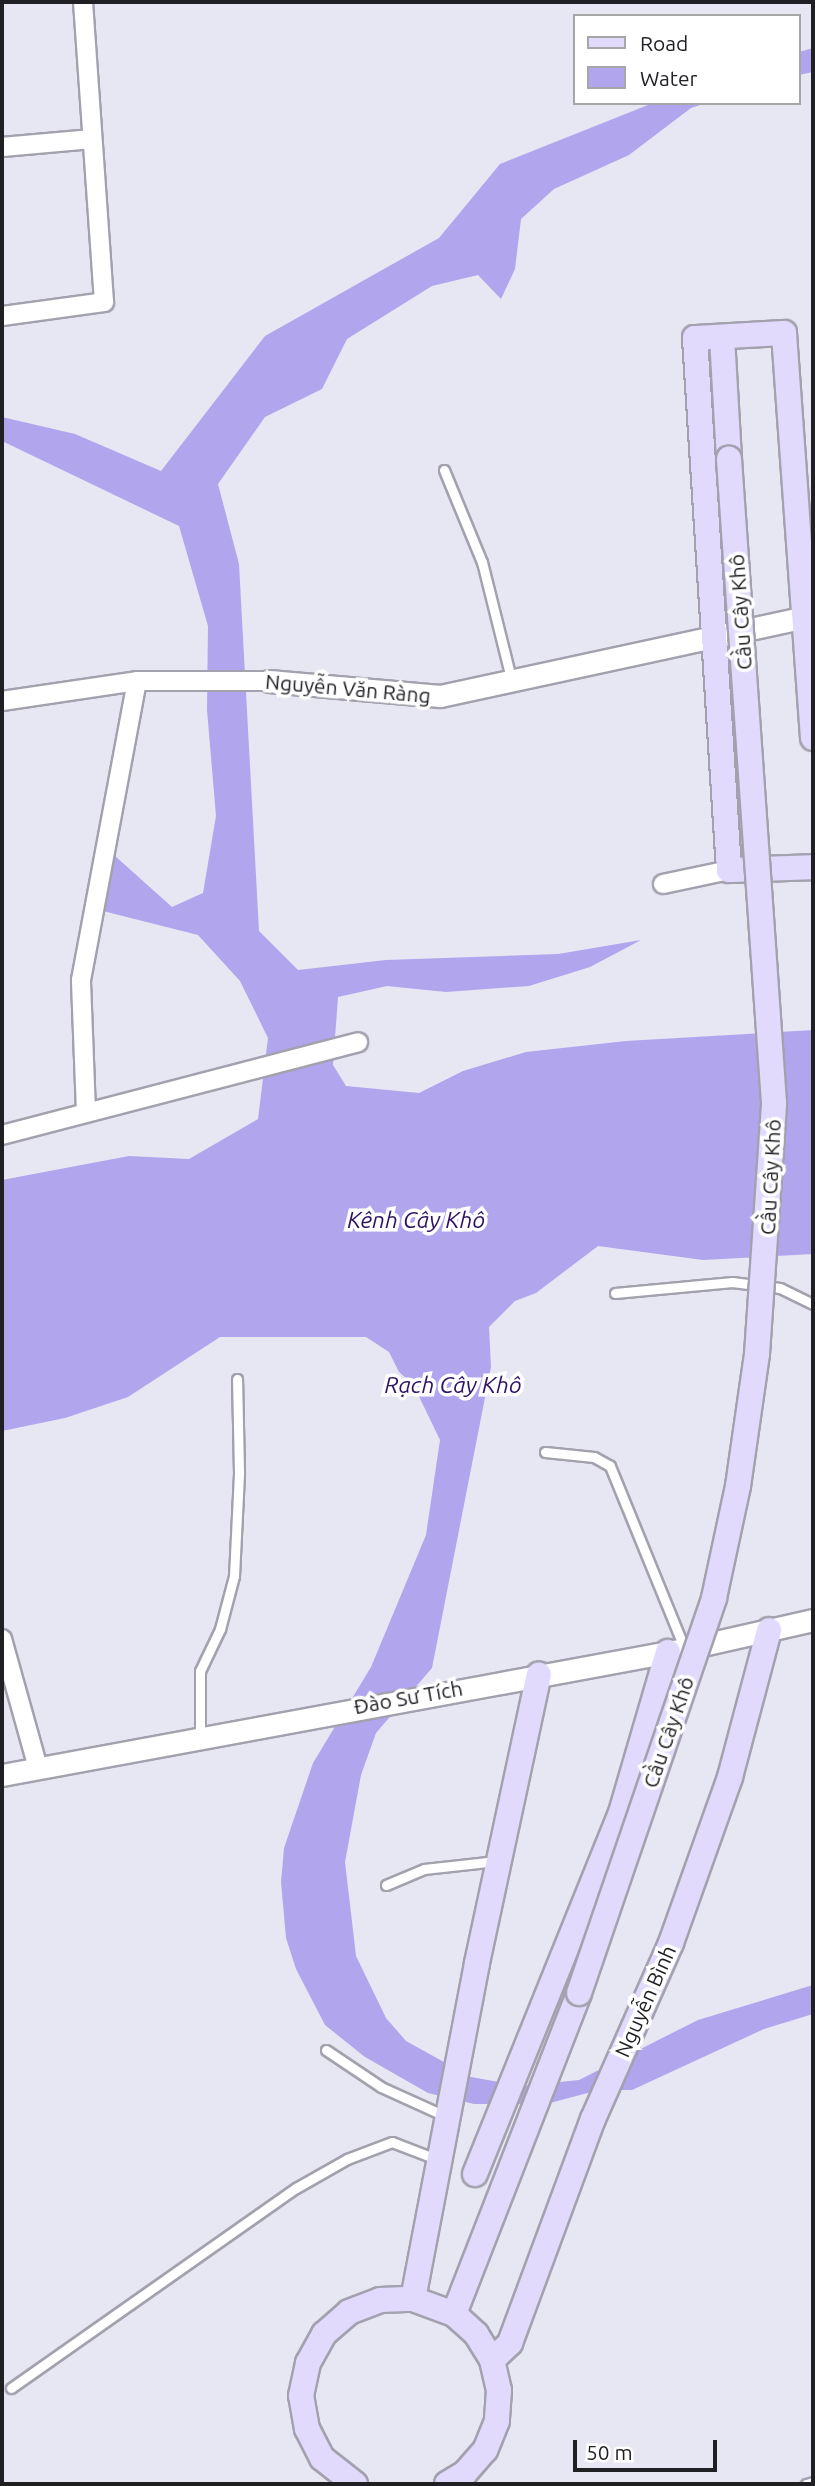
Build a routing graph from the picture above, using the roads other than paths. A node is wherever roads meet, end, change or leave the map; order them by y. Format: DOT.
graph roads {
  1 [pos="83,2"];
  2 [pos="92,139"];
  3 [pos="2,147"];
  4 [pos="2,316"];
  5 [pos="722,337"];
  6 [pos="444,470"];
  7 [pos="809,616"];
  8 [pos="715,634"];
  9 [pos="511,678"];
  10 [pos="137,681"];
  11 [pos="269,681"];
  12 [pos="2,701"];
  13 [pos="813,738"];
  14 [pos="813,867"];
  15 [pos="729,870"];
  16 [pos="663,884"];
  17 [pos="358,1041"];
  18 [pos="86,1112"];
  19 [pos="2,1135"];
  20 [pos="615,1293"];
  21 [pos="813,1304"];
  22 [pos="237,1379"];
  23 [pos="545,1452"];
  24 [pos="813,1619"];
  25 [pos="769,1630"];
  26 [pos="2,1639"];
  27 [pos="676,1650"];
  28 [pos="539,1675"];
  29 [pos="200,1738"];
  30 [pos="38,1768"];
  31 [pos="2,1775"];
  32 [pos="499,1861"];
  33 [pos="386,1885"];
  34 [pos="326,2050"];
  35 [pos="449,2111"];
  36 [pos="441,2161"];
  37 [pos="475,2174"];
  38 [pos="502,2185"];
  39 [pos="413,2299"];
  40 [pos="454,2314"];
  41 [pos="492,2360"];
  42 [pos="11,2388"];
  43 [pos="813,2482"];
  44 [pos="355,2484"];
  45 [pos="447,2484"];
  46 [pos="806,2484"];
  1 -- 2 [label="street"];
  2 -- 3 [label="street"];
  2 -- 4 [label="street"];
  5 -- 7 [label="main road"];
  5 -- 8 [label="main road"];
  5 -- 38 [label="main road, Cầu Cây Khô, bridge"];
  6 -- 9 [label="lane"];
  7 -- 8 [label="street, Nguyễn Văn Ràng"];
  7 -- 13 [label="main road"];
  8 -- 9 [label="street, Nguyễn Văn Ràng"];
  8 -- 15 [label="main road"];
  9 -- 11 [label="street, Nguyễn Văn Ràng"];
  10 -- 11 [label="street, Nguyễn Văn Ràng"];
  10 -- 12 [label="street, Nguyễn Văn Ràng"];
  10 -- 18 [label="street"];
  14 -- 15 [label="main road"];
  15 -- 16 [label="street"];
  17 -- 18 [label="street"];
  18 -- 19 [label="street"];
  20 -- 21 [label="lane"];
  22 -- 29 [label="lane"];
  23 -- 27 [label="lane"];
  24 -- 25 [label="street, Đào Sư Tích"];
  25 -- 27 [label="street, Đào Sư Tích"];
  25 -- 41 [label="main road, Nguyễn Bình"];
  26 -- 30 [label="street"];
  27 -- 28 [label="street, Đào Sư Tích"];
  27 -- 37 [label="main road"];
  28 -- 29 [label="street, Đào Sư Tích"];
  28 -- 32 [label="main road"];
  29 -- 30 [label="street, Đào Sư Tích"];
  30 -- 31 [label="street, Đào Sư Tích"];
  32 -- 33 [label="lane"];
  32 -- 35 [label="main road"];
  34 -- 35 [label="lane"];
  35 -- 36 [label="main road"];
  36 -- 37 [label="main road"];
  36 -- 39 [label="main road"];
  36 -- 42 [label="lane"];
  37 -- 38 [label="main road"];
  38 -- 40 [label="main road, Cầu Cây Khô"];
  39 -- 40 [label="main road"];
  39 -- 44 [label="main road"];
  40 -- 41 [label="main road"];
  41 -- 45 [label="main road"];
  43 -- 46 [label="lane"];
}
